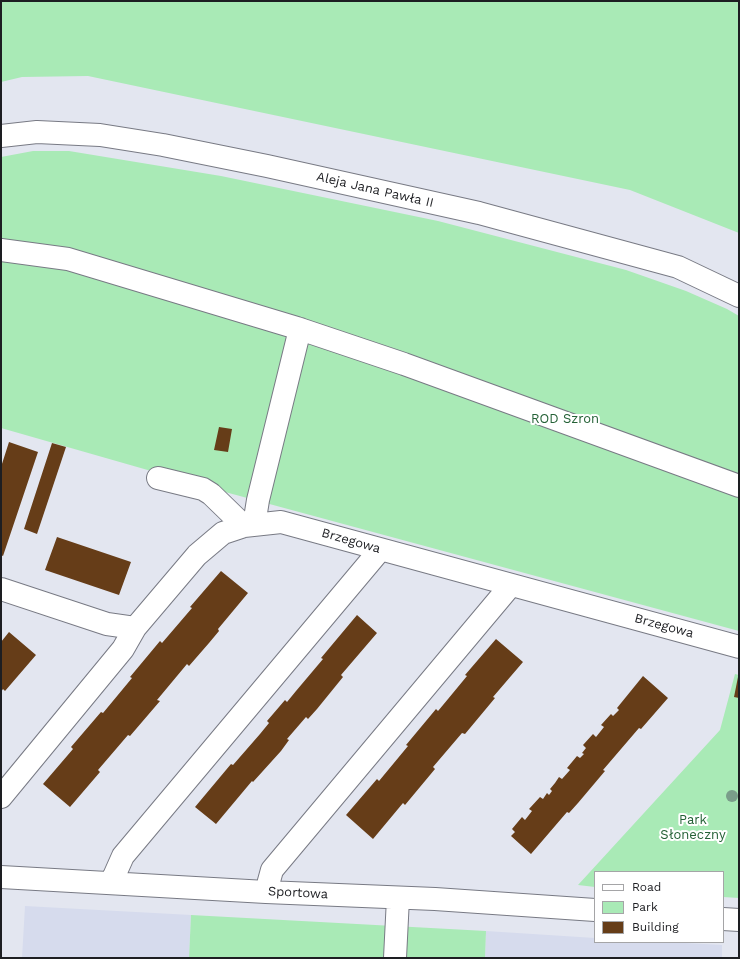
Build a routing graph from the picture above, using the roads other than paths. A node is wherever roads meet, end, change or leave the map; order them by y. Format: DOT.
graph roads {
  1 [pos="1,136"];
  2 [pos="1,250"];
  3 [pos="739,296"];
  4 [pos="300,329"];
  5 [pos="158,478"];
  6 [pos="739,486"];
  7 [pos="249,525"];
  8 [pos="380,550"];
  9 [pos="511,585"];
  10 [pos="5,596"];
  11 [pos="135,628"];
  12 [pos="739,647"];
  13 [pos="1,797"];
  14 [pos="1,877"];
  15 [pos="111,883"];
  16 [pos="266,892"];
  17 [pos="398,898"];
  18 [pos="594,910"];
  19 [pos="724,919"];
  20 [pos="739,920"];
  21 [pos="395,958"];
  1 -- 3 [label="street, Aleja Jana Pawła II"];
  2 -- 4 [label="street"];
  4 -- 6 [label="street"];
  4 -- 7 [label="street"];
  5 -- 7 [label="street"];
  7 -- 8 [label="street, Brzegowa"];
  7 -- 11 [label="street, Brzegowa"];
  8 -- 9 [label="street, Brzegowa"];
  8 -- 15 [label="street"];
  9 -- 12 [label="street, Brzegowa"];
  9 -- 16 [label="street"];
  10 -- 11 [label="street"];
  11 -- 13 [label="street"];
  14 -- 15 [label="street, Sportowa"];
  15 -- 16 [label="street, Sportowa"];
  16 -- 17 [label="street, Sportowa"];
  17 -- 18 [label="street, Sportowa"];
  17 -- 21 [label="street"];
  19 -- 20 [label="street"];
}
